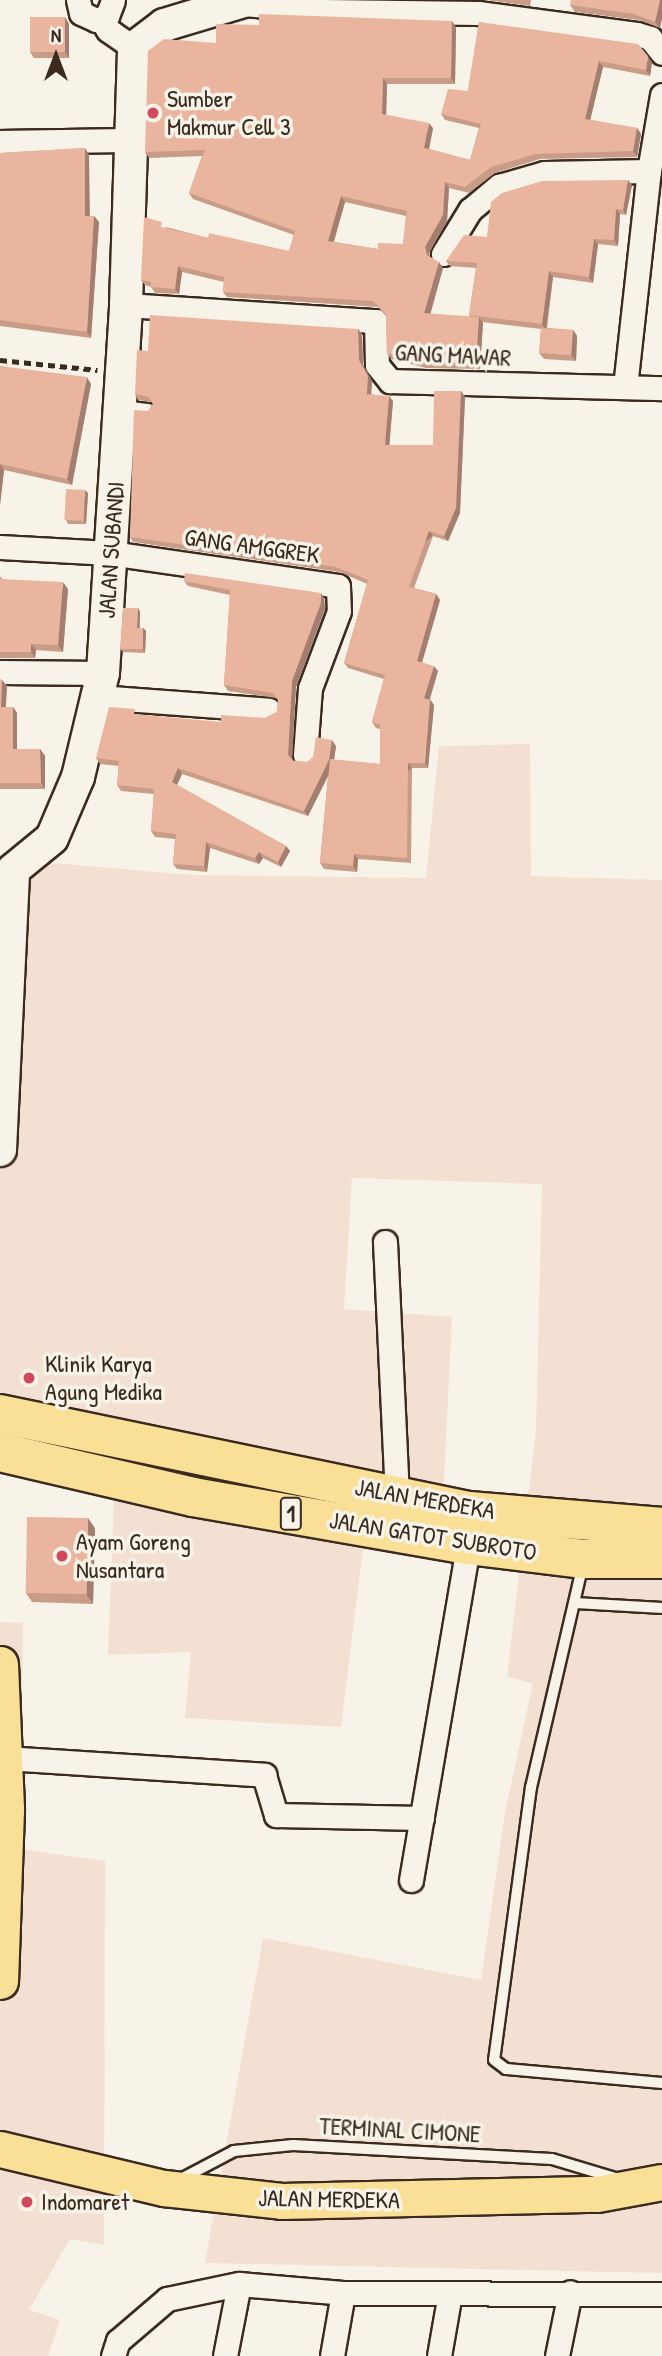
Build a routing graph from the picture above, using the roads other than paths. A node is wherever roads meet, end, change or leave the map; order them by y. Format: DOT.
graph roads {
  1 [pos="78,0"];
  2 [pos="246,2"];
  3 [pos="478,7"];
  4 [pos="107,10"];
  5 [pos="134,48"];
  6 [pos="662,49"];
  7 [pos="662,95"];
  8 [pos="130,140"];
  9 [pos="0,142"];
  10 [pos="649,171"];
  11 [pos="443,254"];
  12 [pos="126,305"];
  13 [pos="625,387"];
  14 [pos="662,388"];
  15 [pos="0,547"];
  16 [pos="110,553"];
  17 [pos="0,671"];
  18 [pos="100,685"];
  19 [pos="269,710"];
  20 [pos="305,755"];
  21 [pos="6,870"];
  22 [pos="0,1150"];
  23 [pos="385,1242"];
  24 [pos="0,1414"];
  25 [pos="0,1452"];
  26 [pos="397,1494"];
  27 [pos="662,1527"];
  28 [pos="588,1540"];
  29 [pos="468,1545"];
  30 [pos="662,1559"];
  31 [pos="576,1603"];
  32 [pos="662,1608"];
  33 [pos="0,1664"];
  34 [pos="4,1758"];
  35 [pos="422,1818"];
  36 [pos="411,1880"];
  37 [pos="0,1981"];
  38 [pos="662,2083"];
  39 [pos="0,2149"];
  40 [pos="650,2185"];
  41 [pos="164,2188"];
  42 [pos="239,2284"];
  43 [pos="570,2292"];
  44 [pos="343,2293"];
  45 [pos="450,2294"];
  46 [pos="662,2294"];
  47 [pos="113,2356"];
  48 [pos="225,2356"];
  49 [pos="332,2356"];
  50 [pos="439,2356"];
  51 [pos="557,2356"];
  1 -- 4 [label="street"];
  2 -- 3 [label="street"];
  2 -- 5 [label="street"];
  3 -- 6 [label="street"];
  4 -- 5 [label="street"];
  5 -- 8 [label="street, JALAN SUBANDI"];
  7 -- 10 [label="street"];
  8 -- 9 [label="street"];
  8 -- 12 [label="street, JALAN SUBANDI"];
  10 -- 11 [label="street"];
  10 -- 13 [label="street"];
  12 -- 13 [label="street, GANG MAWAR"];
  12 -- 16 [label="street, JALAN SUBANDI"];
  13 -- 14 [label="street, GANG MAWAR"];
  15 -- 16 [label="street"];
  16 -- 18 [label="street, JALAN SUBANDI"];
  16 -- 20 [label="street, GANG AMGGREK"];
  17 -- 18 [label="street"];
  18 -- 19 [label="street"];
  18 -- 21 [label="street, JALAN SUBANDI"];
  21 -- 22 [label="street, JALAN SUBANDI"];
  23 -- 26 [label="street"];
  24 -- 26 [label="highway, JALAN MERDEKA / 1"];
  25 -- 29 [label="highway, JALAN GATOT SUBROTO / 1"];
  26 -- 28 [label="highway, JALAN MERDEKA / 1"];
  27 -- 28 [label="highway, JALAN MERDEKA / 1"];
  28 -- 29 [label="highway, JALAN GATOT SUBROTO / 1"];
  28 -- 30 [label="highway, JALAN GATOT SUBROTO / 1"];
  28 -- 31 [label="lane"];
  29 -- 35 [label="street"];
  31 -- 32 [label="lane"];
  31 -- 38 [label="lane"];
  33 -- 34 [label="main road"];
  34 -- 35 [label="street"];
  34 -- 37 [label="main road"];
  35 -- 36 [label="street"];
  39 -- 41 [label="main road, JALAN MERDEKA"];
  40 -- 41 [label="main road, JALAN MERDEKA"];
  40 -- 41 [label="lane, TERMINAL CIMONE"];
  42 -- 44 [label="street"];
  42 -- 47 [label="street"];
  42 -- 48 [label="street"];
  43 -- 45 [label="street"];
  43 -- 46 [label="street"];
  43 -- 51 [label="street"];
  44 -- 45 [label="street"];
  44 -- 49 [label="street"];
  45 -- 50 [label="street"];
}
